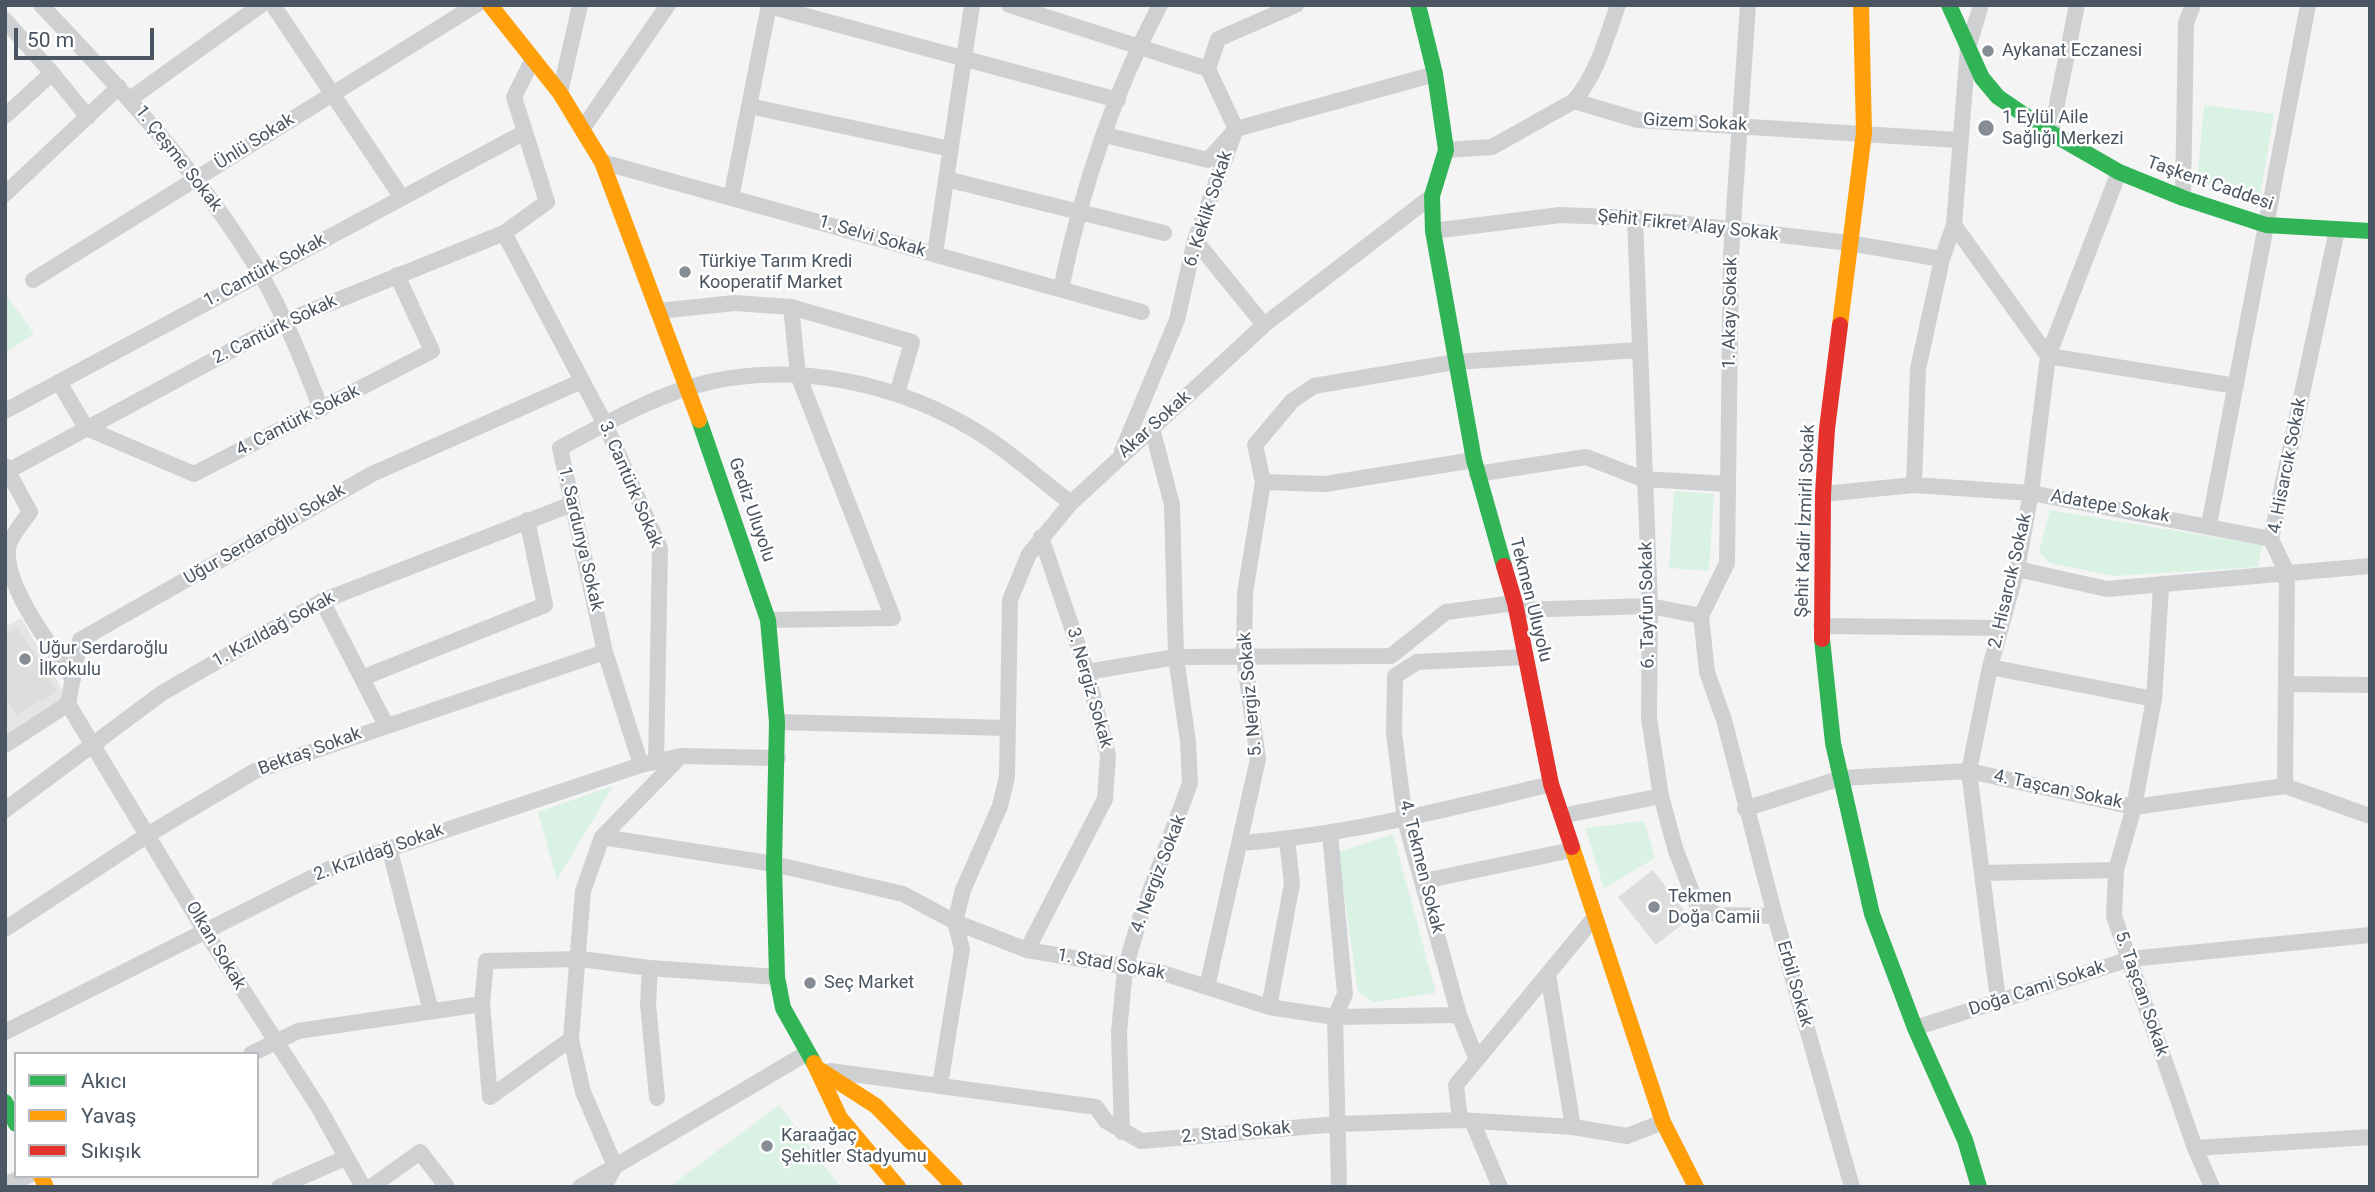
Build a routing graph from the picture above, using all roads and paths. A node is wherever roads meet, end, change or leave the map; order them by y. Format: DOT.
graph roads {
  1 [pos="41,5"];
  2 [pos="261,5"];
  3 [pos="273,5"];
  4 [pos="476,5"];
  5 [pos="490,5"];
  6 [pos="580,5"];
  7 [pos="668,5"];
  8 [pos="972,5"];
  9 [pos="1009,5"];
  10 [pos="1160,5"];
  11 [pos="1296,5"];
  12 [pos="1418,5"];
  13 [pos="1618,5"];
  14 [pos="1748,5"];
  15 [pos="1861,5"];
  16 [pos="1950,5"];
  17 [pos="1981,5"];
  18 [pos="2077,5"];
  19 [pos="2193,5"];
  20 [pos="2308,5"];
  21 [pos="769,6"];
  22 [pos="5,20"];
  23 [pos="1138,47"];
  24 [pos="1968,48"];
  25 [pos="533,59"];
  26 [pos="964,59"];
  27 [pos="1208,69"];
  28 [pos="52,73"];
  29 [pos="1435,74"];
  30 [pos="125,93"];
  31 [pos="560,93"];
  32 [pos="332,94"];
  33 [pos="1118,100"];
  34 [pos="1574,101"];
  35 [pos="749,106"];
  36 [pos="5,116"];
  37 [pos="88,117"];
  38 [pos="1741,125"];
  39 [pos="583,128"];
  40 [pos="1236,129"];
  41 [pos="525,132"];
  42 [pos="1864,133"];
  43 [pos="2051,133"];
  44 [pos="1105,135"];
  45 [pos="1958,140"];
  46 [pos="951,149"];
  47 [pos="1446,150"];
  48 [pos="602,162"];
  49 [pos="2119,172"];
  50 [pos="197,178"];
  51 [pos="946,178"];
  52 [pos="5,194"];
  53 [pos="1432,196"];
  54 [pos="402,198"];
  55 [pos="731,198"];
  56 [pos="2183,198"];
  57 [pos="1077,211"];
  58 [pos="1635,218"];
  59 [pos="1954,225"];
  60 [pos="2266,225"];
  61 [pos="1734,229"];
  62 [pos="2337,230"];
  63 [pos="2370,230"];
  64 [pos="1433,231"];
  65 [pos="504,233"];
  66 [pos="1164,233"];
  67 [pos="1195,240"];
  68 [pos="1849,243"];
  69 [pos="935,254"];
  70 [pos="1942,259"];
  71 [pos="260,273"];
  72 [pos="397,275"];
  73 [pos="33,280"];
  74 [pos="1061,289"];
  75 [pos="791,307"];
  76 [pos="658,311"];
  77 [pos="1142,312"];
  78 [pos="286,321"];
  79 [pos="1264,325"];
  80 [pos="1639,350"];
  81 [pos="2048,356"];
  82 [pos="1455,362"];
  83 [pos="798,375"];
  84 [pos="582,381"];
  85 [pos="59,382"];
  86 [pos="2235,386"];
  87 [pos="688,388"];
  88 [pos="897,394"];
  89 [pos="321,409"];
  90 [pos="5,411"];
  91 [pos="605,424"];
  92 [pos="86,428"];
  93 [pos="1152,428"];
  94 [pos="1118,458"];
  95 [pos="1476,467"];
  96 [pos="7,468"];
  97 [pos="1643,479"];
  98 [pos="1263,481"];
  99 [pos="1728,484"];
  100 [pos="1914,485"];
  101 [pos="2031,493"];
  102 [pos="1823,494"];
  103 [pos="1071,503"];
  104 [pos="572,504"];
  105 [pos="527,520"];
  106 [pos="2209,525"];
  107 [pos="1041,537"];
  108 [pos="2271,539"];
  109 [pos="2370,566"];
  110 [pos="2017,569"];
  111 [pos="2287,573"];
  112 [pos="2161,587"];
  113 [pos="10,591"];
  114 [pos="322,601"];
  115 [pos="1516,606"];
  116 [pos="1650,606"];
  117 [pos="1701,616"];
  118 [pos="768,620"];
  119 [pos="1821,626"];
  120 [pos="2001,628"];
  121 [pos="605,652"];
  122 [pos="1175,657"];
  123 [pos="1244,657"];
  124 [pos="1525,657"];
  125 [pos="1990,667"];
  126 [pos="1087,672"];
  127 [pos="362,678"];
  128 [pos="73,679"];
  129 [pos="2287,684"];
  130 [pos="2370,685"];
  131 [pos="2154,699"];
  132 [pos="68,704"];
  133 [pos="777,722"];
  134 [pos="386,725"];
  135 [pos="1007,728"];
  136 [pos="91,744"];
  137 [pos="5,745"];
  138 [pos="681,757"];
  139 [pos="778,758"];
  140 [pos="649,763"];
  141 [pos="1969,771"];
  142 [pos="1841,778"];
  143 [pos="1550,784"];
  144 [pos="2285,786"];
  145 [pos="1661,796"];
  146 [pos="2134,807"];
  147 [pos="1745,808"];
  148 [pos="5,810"];
  149 [pos="1561,816"];
  150 [pos="2370,816"];
  151 [pos="1405,820"];
  152 [pos="149,834"];
  153 [pos="1330,834"];
  154 [pos="602,837"];
  155 [pos="1287,839"];
  156 [pos="1241,843"];
  157 [pos="389,846"];
  158 [pos="1572,850"];
  159 [pos="774,864"];
  160 [pos="2116,870"];
  161 [pos="1983,873"];
  162 [pos="1424,881"];
  163 [pos="1774,916"];
  164 [pos="1594,918"];
  165 [pos="955,922"];
  166 [pos="5,929"];
  167 [pos="205,931"];
  168 [pos="2370,935"];
  169 [pos="1027,950"];
  170 [pos="580,959"];
  171 [pos="2130,959"];
  172 [pos="650,968"];
  173 [pos="1125,969"];
  174 [pos="1548,974"];
  175 [pos="777,977"];
  176 [pos="1207,987"];
  177 [pos="1998,1000"];
  178 [pos="482,1004"];
  179 [pos="1269,1007"];
  180 [pos="430,1011"];
  181 [pos="1459,1015"];
  182 [pos="1335,1017"];
  183 [pos="1915,1028"];
  184 [pos="5,1032"];
  185 [pos="571,1040"];
  186 [pos="274,1042"];
  187 [pos="255,1052"];
  188 [pos="807,1053"];
  189 [pos="1477,1060"];
  190 [pos="821,1070"];
  191 [pos="940,1085"];
  192 [pos="657,1098"];
  193 [pos="5,1102"];
  194 [pos="14,1120"];
  195 [pos="1466,1120"];
  196 [pos="1663,1122"];
  197 [pos="1338,1124"];
  198 [pos="1573,1127"];
  199 [pos="1122,1132"];
  200 [pos="2370,1137"];
  201 [pos="2195,1149"];
  202 [pos="345,1158"];
  203 [pos="615,1166"];
  204 [pos="23,1178"];
  205 [pos="5,1184"];
  206 [pos="279,1187"];
  207 [pos="363,1187"];
  208 [pos="371,1187"];
  209 [pos="447,1187"];
  210 [pos="580,1187"];
  211 [pos="604,1187"];
  212 [pos="898,1187"];
  213 [pos="955,1187"];
  214 [pos="1339,1187"];
  215 [pos="1500,1187"];
  216 [pos="1696,1187"];
  217 [pos="1852,1187"];
  218 [pos="1979,1187"];
  219 [pos="2212,1187"];
  1 -- 30 [label="street, 1. Çeşme Sokak"];
  2 -- 30 [label="street"];
  3 -- 32 [label="street"];
  4 -- 32 [label="street, Ünlü Sokak"];
  5 -- 25 [label="street, Gediz Uluyolu"];
  6 -- 31 [label="street"];
  7 -- 39 [label="street"];
  8 -- 26 [label="street"];
  9 -- 23 [label="street"];
  10 -- 23 [label="street"];
  11 -- 27 [label="street"];
  12 -- 29 [label="street, Tekmen Uluyolu"];
  13 -- 34 [label="street"];
  14 -- 38 [label="street, 1. Akay Sokak"];
  15 -- 42 [label="street, Şehit Kadir İzmirli Sokak"];
  16 -- 24 [label="street, Taşkent Caddesi"];
  17 -- 24 [label="street"];
  18 -- 43 [label="street"];
  19 -- 56 [label="street"];
  20 -- 60 [label="street"];
  21 -- 26 [label="street"];
  21 -- 35 [label="street"];
  22 -- 28 [label="street"];
  23 -- 27 [label="street"];
  23 -- 33 [label="street"];
  24 -- 43 [label="street, Taşkent Caddesi"];
  24 -- 45 [label="street"];
  25 -- 31 [label="street, Gediz Uluyolu"];
  25 -- 41 [label="street"];
  26 -- 33 [label="street"];
  26 -- 46 [label="street"];
  27 -- 40 [label="street, 6. Keklik Sokak"];
  28 -- 36 [label="street"];
  28 -- 37 [label="street"];
  29 -- 40 [label="street"];
  29 -- 47 [label="street, Tekmen Uluyolu"];
  30 -- 37 [label="street"];
  30 -- 50 [label="street, 1. Çeşme Sokak"];
  31 -- 39 [label="street, Gediz Uluyolu"];
  32 -- 50 [label="street, Ünlü Sokak"];
  32 -- 54 [label="street"];
  33 -- 44 [label="street"];
  34 -- 38 [label="street, Gizem Sokak"];
  34 -- 47 [label="street"];
  35 -- 46 [label="street"];
  35 -- 55 [label="street"];
  37 -- 52 [label="street"];
  38 -- 42 [label="street, Gizem Sokak"];
  38 -- 61 [label="street, 1. Akay Sokak"];
  39 -- 48 [label="street, Gediz Uluyolu"];
  40 -- 44 [label="street"];
  40 -- 67 [label="street, 6. Keklik Sokak"];
  41 -- 54 [label="street, 1. Cantürk Sokak"];
  41 -- 65 [label="street, 2. Cantürk Sokak"];
  42 -- 45 [label="street, Gizem Sokak"];
  42 -- 68 [label="street, Şehit Kadir İzmirli Sokak"];
  43 -- 49 [label="street, Taşkent Caddesi"];
  44 -- 57 [label="street"];
  45 -- 59 [label="street"];
  46 -- 51 [label="street"];
  47 -- 53 [label="street, Tekmen Uluyolu"];
  48 -- 55 [label="street, 1. Selvi Sokak"];
  48 -- 76 [label="street, Gediz Uluyolu"];
  49 -- 56 [label="street, Taşkent Caddesi"];
  49 -- 81 [label="street, 2. Hisarcık Sokak"];
  50 -- 71 [label="street, 1. Çeşme Sokak"];
  50 -- 73 [label="street, Ünlü Sokak"];
  51 -- 57 [label="street"];
  51 -- 69 [label="street"];
  53 -- 64 [label="street, Tekmen Uluyolu"];
  53 -- 79 [label="street, Akar Sokak"];
  54 -- 71 [label="street, 1. Cantürk Sokak"];
  55 -- 69 [label="street, 1. Selvi Sokak"];
  56 -- 60 [label="street, Taşkent Caddesi"];
  57 -- 66 [label="street"];
  57 -- 74 [label="street"];
  58 -- 61 [label="street, Şehit Fikret Alay Sokak"];
  58 -- 64 [label="street, Şehit Fikret Alay Sokak"];
  58 -- 80 [label="street, 6. Tayfun Sokak"];
  59 -- 70 [label="street"];
  59 -- 81 [label="street"];
  60 -- 62 [label="street, Taşkent Caddesi"];
  60 -- 86 [label="street"];
  61 -- 68 [label="street, Şehit Fikret Alay Sokak"];
  61 -- 99 [label="street, 1. Akay Sokak"];
  62 -- 63 [label="street, Taşkent Caddesi"];
  62 -- 108 [label="street, 4. Hisarcık Sokak"];
  64 -- 82 [label="street, Tekmen Uluyolu"];
  65 -- 72 [label="street, 2. Cantürk Sokak"];
  65 -- 84 [label="street, 3. Cantürk Sokak"];
  67 -- 79 [label="street"];
  67 -- 94 [label="street, 6. Keklik Sokak"];
  68 -- 70 [label="street, Şehit Fikret Alay Sokak"];
  68 -- 102 [label="street, Şehit Kadir İzmirli Sokak"];
  69 -- 74 [label="street, 1. Selvi Sokak"];
  70 -- 100 [label="street"];
  71 -- 78 [label="street, 1. Çeşme Sokak"];
  71 -- 85 [label="street, 1. Cantürk Sokak"];
  72 -- 78 [label="street, 2. Cantürk Sokak"];
  72 -- 89 [label="street, 4. Cantürk Sokak"];
  74 -- 77 [label="street, 1. Selvi Sokak"];
  75 -- 76 [label="street"];
  75 -- 83 [label="street"];
  75 -- 88 [label="street"];
  76 -- 87 [label="street, Gediz Uluyolu"];
  78 -- 89 [label="street, 1. Çeşme Sokak"];
  78 -- 92 [label="street, 2. Cantürk Sokak"];
  79 -- 93 [label="street, Akar Sokak"];
  80 -- 82 [label="street"];
  80 -- 97 [label="street, 6. Tayfun Sokak"];
  81 -- 86 [label="street"];
  81 -- 101 [label="street, 2. Hisarcık Sokak"];
  82 -- 95 [label="street, Tekmen Uluyolu"];
  82 -- 98 [label="street"];
  83 -- 87 [label="street, 1. Sardunya Sokak"];
  83 -- 88 [label="street, 1. Sardunya Sokak"];
  83 -- 118 [label="street"];
  84 -- 91 [label="street, 3. Cantürk Sokak"];
  84 -- 128 [label="street, Uğur Serdaroğlu Sokak"];
  85 -- 90 [label="street, 1. Cantürk Sokak"];
  85 -- 92 [label="street"];
  86 -- 106 [label="street"];
  87 -- 91 [label="street, 1. Sardunya Sokak"];
  87 -- 118 [label="street, Gediz Uluyolu"];
  88 -- 103 [label="street, 1. Sardunya Sokak"];
  89 -- 92 [label="street, 4. Cantürk Sokak"];
  91 -- 104 [label="street, 1. Sardunya Sokak"];
  91 -- 140 [label="street, 3. Cantürk Sokak"];
  92 -- 96 [label="street, 2. Cantürk Sokak"];
  93 -- 94 [label="street, Akar Sokak"];
  93 -- 122 [label="street, 4. Nergiz Sokak"];
  94 -- 103 [label="street, Akar Sokak"];
  95 -- 97 [label="street"];
  95 -- 98 [label="street"];
  95 -- 115 [label="street, Tekmen Uluyolu"];
  96 -- 113 [label="street"];
  97 -- 99 [label="street"];
  97 -- 116 [label="street, 6. Tayfun Sokak"];
  98 -- 123 [label="street, 5. Nergiz Sokak"];
  99 -- 117 [label="street, 1. Akay Sokak"];
  100 -- 101 [label="street, Adatepe Sokak"];
  100 -- 102 [label="street, Adatepe Sokak"];
  101 -- 106 [label="street, Adatepe Sokak"];
  101 -- 110 [label="street, 2. Hisarcık Sokak"];
  102 -- 119 [label="street, Şehit Kadir İzmirli Sokak"];
  103 -- 107 [label="street, Akar Sokak"];
  104 -- 105 [label="street, 1. Kızıldağ Sokak"];
  104 -- 121 [label="street, 1. Sardunya Sokak"];
  105 -- 114 [label="street, 1. Kızıldağ Sokak"];
  105 -- 127 [label="street"];
  106 -- 108 [label="street, Adatepe Sokak"];
  107 -- 126 [label="street, 3. Nergiz Sokak"];
  107 -- 135 [label="street, Akar Sokak"];
  108 -- 111 [label="street, 4. Hisarcık Sokak"];
  109 -- 111 [label="street"];
  110 -- 112 [label="street"];
  110 -- 120 [label="street, 2. Hisarcık Sokak"];
  111 -- 112 [label="street"];
  111 -- 129 [label="street, 4. Hisarcık Sokak"];
  112 -- 131 [label="street, 5. Taşcan Sokak"];
  113 -- 128 [label="street"];
  114 -- 127 [label="street"];
  114 -- 136 [label="street, 1. Kızıldağ Sokak"];
  115 -- 116 [label="street"];
  115 -- 123 [label="street"];
  115 -- 124 [label="street, Tekmen Uluyolu"];
  116 -- 117 [label="street"];
  116 -- 145 [label="street, 6. Tayfun Sokak"];
  117 -- 147 [label="street, Erbil Sokak"];
  118 -- 133 [label="street, Gediz Uluyolu"];
  119 -- 120 [label="street"];
  119 -- 142 [label="street, Şehit Kadir İzmirli Sokak"];
  120 -- 125 [label="street, 2. Hisarcık Sokak"];
  121 -- 134 [label="street, Bektaş Sokak"];
  121 -- 140 [label="street, 1. Sardunya Sokak"];
  122 -- 123 [label="street"];
  122 -- 126 [label="street"];
  122 -- 173 [label="street, 4. Nergiz Sokak"];
  123 -- 156 [label="street, 5. Nergiz Sokak"];
  124 -- 143 [label="street, Tekmen Uluyolu"];
  124 -- 151 [label="street, 4. Tekmen Sokak"];
  125 -- 131 [label="street"];
  125 -- 141 [label="street, 2. Hisarcık Sokak"];
  126 -- 169 [label="street, 3. Nergiz Sokak"];
  127 -- 134 [label="street"];
  128 -- 132 [label="street, Uğur Serdaroğlu Sokak"];
  129 -- 130 [label="street"];
  129 -- 144 [label="street, 4. Hisarcık Sokak"];
  131 -- 146 [label="street, 5. Taşcan Sokak"];
  132 -- 136 [label="street, Olkan Sokak"];
  132 -- 137 [label="street"];
  133 -- 135 [label="street"];
  133 -- 139 [label="street, Gediz Uluyolu"];
  134 -- 152 [label="street, Bektaş Sokak"];
  135 -- 165 [label="street, Akar Sokak"];
  136 -- 148 [label="street, 1. Kızıldağ Sokak"];
  136 -- 152 [label="street, Olkan Sokak"];
  138 -- 139 [label="street, 2. Kızıldağ Sokak"];
  138 -- 140 [label="street, 2. Kızıldağ Sokak"];
  138 -- 154 [label="street"];
  139 -- 159 [label="street, Gediz Uluyolu"];
  140 -- 157 [label="street, 2. Kızıldağ Sokak"];
  141 -- 142 [label="street, 4. Taşcan Sokak"];
  141 -- 146 [label="street, 4. Taşcan Sokak"];
  141 -- 161 [label="street, 2. Hisarcık Sokak"];
  142 -- 147 [label="street, 4. Taşcan Sokak"];
  142 -- 183 [label="street, Şehit Kadir İzmirli Sokak"];
  143 -- 149 [label="street, Tekmen Uluyolu"];
  143 -- 151 [label="street"];
  144 -- 146 [label="street, 4. Taşcan Sokak"];
  144 -- 150 [label="street, 4. Taşcan Sokak"];
  145 -- 149 [label="street"];
  145 -- 163 [label="street, 6. Tayfun Sokak"];
  146 -- 160 [label="street, 5. Taşcan Sokak"];
  147 -- 163 [label="street, Erbil Sokak"];
  149 -- 158 [label="street, Tekmen Uluyolu"];
  151 -- 153 [label="street"];
  151 -- 162 [label="street, 4. Tekmen Sokak"];
  152 -- 166 [label="street, Bektaş Sokak"];
  152 -- 167 [label="street, Olkan Sokak"];
  153 -- 155 [label="street"];
  153 -- 182 [label="street"];
  154 -- 159 [label="street, 1. Stad Sokak"];
  154 -- 170 [label="street"];
  155 -- 156 [label="street"];
  155 -- 179 [label="street"];
  156 -- 176 [label="street, 5. Nergiz Sokak"];
  157 -- 167 [label="street, 2. Kızıldağ Sokak"];
  157 -- 180 [label="street"];
  158 -- 162 [label="street"];
  158 -- 164 [label="street, Tekmen Uluyolu"];
  159 -- 165 [label="street, 1. Stad Sokak"];
  159 -- 175 [label="street, Gediz Uluyolu"];
  160 -- 161 [label="street"];
  160 -- 171 [label="street, 5. Taşcan Sokak"];
  161 -- 177 [label="street, 2. Hisarcık Sokak"];
  162 -- 181 [label="street, 4. Tekmen Sokak"];
  163 -- 217 [label="street, Erbil Sokak"];
  164 -- 174 [label="street"];
  164 -- 196 [label="street, Tekmen Uluyolu"];
  165 -- 169 [label="street, 1. Stad Sokak"];
  165 -- 191 [label="street"];
  167 -- 184 [label="street, 2. Kızıldağ Sokak"];
  167 -- 186 [label="street, Olkan Sokak"];
  168 -- 171 [label="street, Doğa Cami Sokak"];
  169 -- 173 [label="street, 1. Stad Sokak"];
  170 -- 172 [label="street"];
  170 -- 178 [label="street"];
  170 -- 185 [label="street"];
  171 -- 177 [label="street, Doğa Cami Sokak"];
  171 -- 201 [label="street, 5. Taşcan Sokak"];
  172 -- 175 [label="street"];
  172 -- 192 [label="street"];
  173 -- 176 [label="street, 1. Stad Sokak"];
  173 -- 199 [label="street, 4. Nergiz Sokak"];
  174 -- 189 [label="street"];
  174 -- 198 [label="street"];
  175 -- 188 [label="street, Gediz Uluyolu"];
  176 -- 179 [label="street, 1. Stad Sokak"];
  177 -- 183 [label="street, Doğa Cami Sokak"];
  178 -- 180 [label="street"];
  178 -- 185 [label="street"];
  179 -- 182 [label="street, 1. Stad Sokak"];
  180 -- 186 [label="street"];
  181 -- 182 [label="street, 1. Stad Sokak"];
  181 -- 189 [label="street, 4. Tekmen Sokak"];
  182 -- 197 [label="street"];
  183 -- 218 [label="street, Şehit Kadir İzmirli Sokak"];
  185 -- 203 [label="street"];
  186 -- 187 [label="street"];
  186 -- 202 [label="street, Olkan Sokak"];
  188 -- 190 [label="street, Gediz Uluyolu"];
  188 -- 203 [label="street"];
  189 -- 195 [label="street"];
  190 -- 191 [label="street"];
  190 -- 212 [label="street, Gediz Uluyolu"];
  190 -- 213 [label="street, Gediz Uluyolu"];
  191 -- 199 [label="street"];
  193 -- 194 [label="street"];
  195 -- 197 [label="street, 2. Stad Sokak"];
  195 -- 198 [label="street, 2. Stad Sokak"];
  195 -- 215 [label="street"];
  196 -- 198 [label="street, 2. Stad Sokak"];
  196 -- 216 [label="street, Tekmen Uluyolu"];
  197 -- 199 [label="street, 2. Stad Sokak"];
  197 -- 214 [label="street"];
  200 -- 201 [label="street"];
  201 -- 219 [label="street, 5. Taşcan Sokak"];
  202 -- 206 [label="street"];
  202 -- 207 [label="street, Olkan Sokak"];
  203 -- 210 [label="street"];
  203 -- 211 [label="street"];
  204 -- 205 [label="street"];
  208 -- 209 [label="street"];
}
